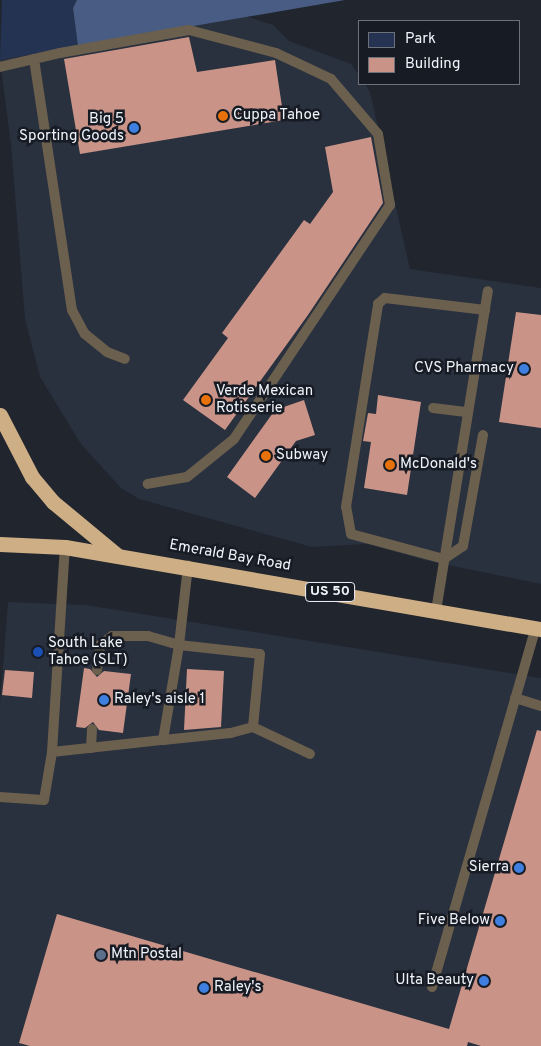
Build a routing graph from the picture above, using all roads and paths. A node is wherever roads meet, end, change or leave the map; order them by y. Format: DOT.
graph roads {
  1 [pos="34,59"];
  2 [pos="0,68"];
  3 [pos="488,291"];
  4 [pos="485,310"];
  5 [pos="126,359"];
  6 [pos="433,408"];
  7 [pos="468,412"];
  8 [pos="0,415"];
  9 [pos="483,434"];
  10 [pos="148,484"];
  11 [pos="0,544"];
  12 [pos="64,547"];
  13 [pos="119,556"];
  14 [pos="444,559"];
  15 [pos="188,566"];
  16 [pos="436,611"];
  17 [pos="538,629"];
  18 [pos="178,645"];
  19 [pos="97,670"];
  20 [pos="515,698"];
  21 [pos="541,706"];
  22 [pos="253,727"];
  23 [pos="92,729"];
  24 [pos="164,740"];
  25 [pos="91,748"];
  26 [pos="52,752"];
  27 [pos="310,754"];
  28 [pos="0,797"];
  29 [pos="432,987"];
  1 -- 2 [label="lane"];
  1 -- 5 [label="lane"];
  1 -- 10 [label="lane"];
  3 -- 4 [label="lane"];
  4 -- 7 [label="lane"];
  4 -- 14 [label="lane"];
  6 -- 7 [label="lane"];
  7 -- 14 [label="lane"];
  8 -- 13 [label="highway"];
  9 -- 14 [label="lane"];
  11 -- 12 [label="highway, Emerald Bay Road / US 50"];
  12 -- 13 [label="highway, Emerald Bay Road / US 50"];
  12 -- 26 [label="lane"];
  13 -- 15 [label="highway, Emerald Bay Road / US 50"];
  14 -- 16 [label="lane"];
  15 -- 16 [label="highway, Emerald Bay Road / US 50"];
  15 -- 18 [label="lane"];
  16 -- 17 [label="highway, Emerald Bay Road / US 50"];
  17 -- 20 [label="lane"];
  18 -- 19 [label="lane"];
  18 -- 22 [label="lane"];
  18 -- 24 [label="lane"];
  20 -- 21 [label="lane"];
  20 -- 29 [label="lane"];
  22 -- 24 [label="lane"];
  22 -- 27 [label="lane"];
  23 -- 25 [label="lane"];
  24 -- 25 [label="lane"];
  25 -- 26 [label="lane"];
  26 -- 28 [label="lane"];
}
